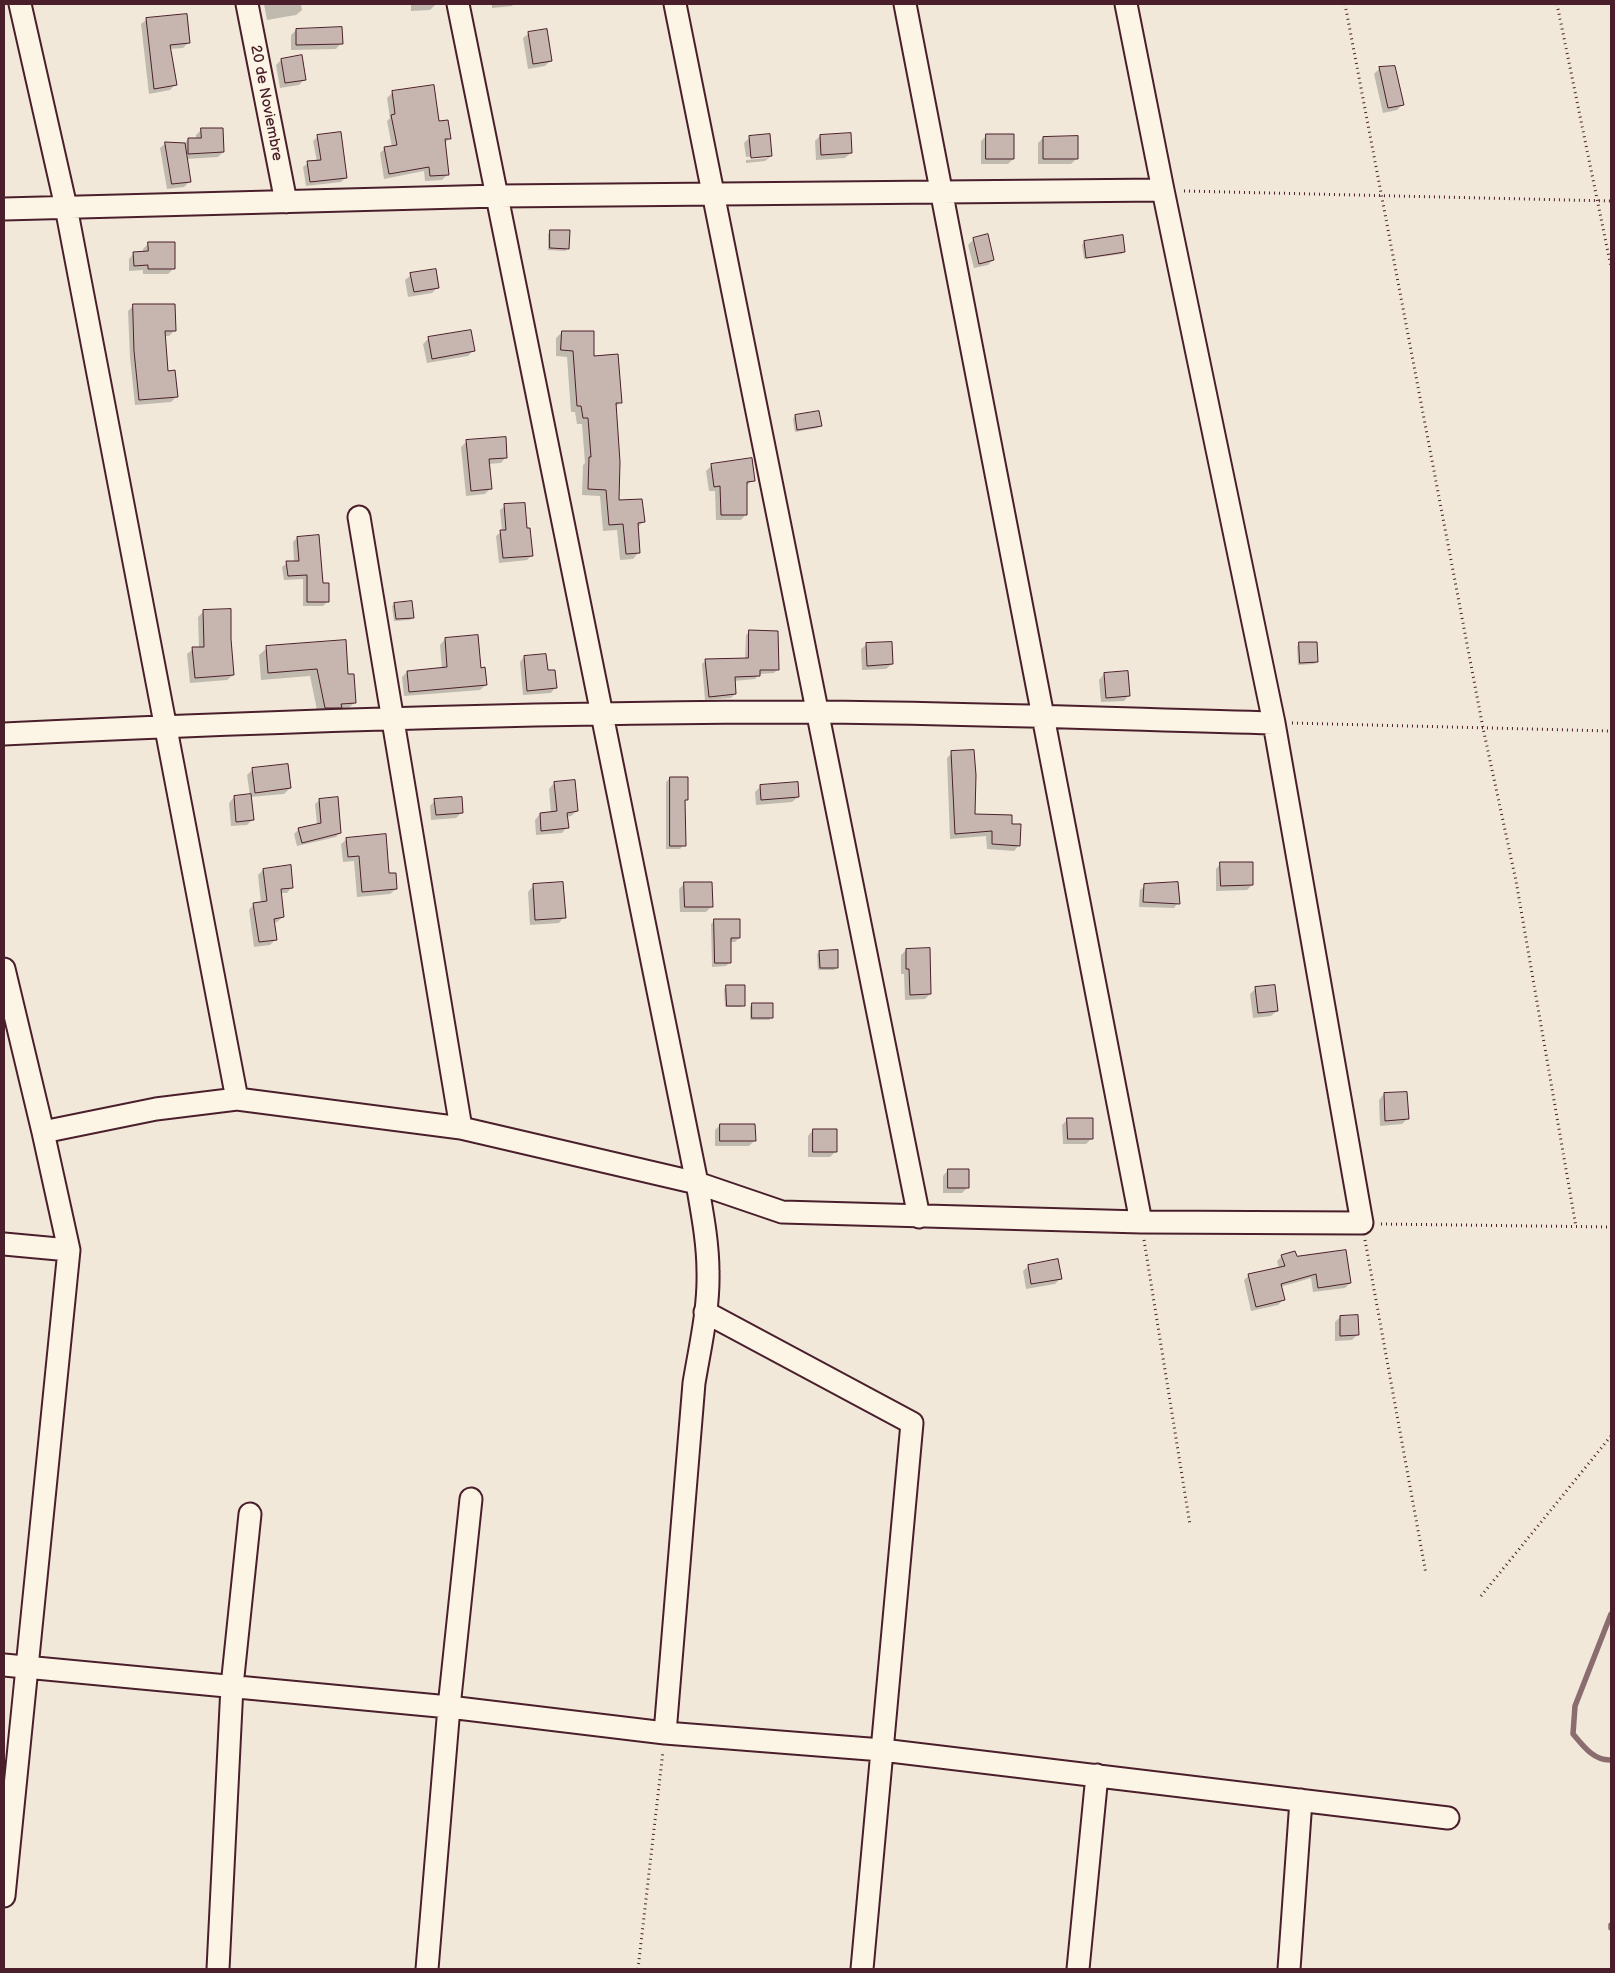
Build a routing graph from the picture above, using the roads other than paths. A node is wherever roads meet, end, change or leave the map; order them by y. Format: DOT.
graph roads {
  1 [pos="20,4"];
  2 [pos="247,4"];
  3 [pos="458,4"];
  4 [pos="675,4"];
  5 [pos="905,4"];
  6 [pos="1126,4"];
  7 [pos="1163,190"];
  8 [pos="942,192"];
  9 [pos="713,194"];
  10 [pos="498,196"];
  11 [pos="286,202"];
  12 [pos="66,207"];
  13 [pos="4,209"];
  14 [pos="358,517"];
  15 [pos="817,712"];
  16 [pos="602,714"];
  17 [pos="1043,718"];
  18 [pos="392,720"];
  19 [pos="1274,723"];
  20 [pos="166,726"];
  21 [pos="4,734"];
  22 [pos="4,969"];
  23 [pos="237,1099"];
  24 [pos="461,1128"];
  25 [pos="43,1132"];
  26 [pos="697,1183"];
  27 [pos="919,1217"];
  28 [pos="1141,1222"];
  29 [pos="4,1244"];
  30 [pos="69,1250"];
  31 [pos="705,1312"];
  32 [pos="471,1499"];
  33 [pos="250,1514"];
  34 [pos="4,1665"];
  35 [pos="28,1666"];
  36 [pos="232,1686"];
  37 [pos="449,1707"];
  38 [pos="665,1733"];
  39 [pos="882,1750"];
  40 [pos="1097,1775"];
  41 [pos="1301,1800"];
  42 [pos="1448,1818"];
  43 [pos="4,1896"];
  44 [pos="218,1969"];
  45 [pos="428,1969"];
  46 [pos="862,1969"];
  47 [pos="1078,1969"];
  48 [pos="1288,1969"];
  1 -- 12 [label="street"];
  2 -- 11 [label="street, 20 de Noviembre"];
  3 -- 10 [label="street"];
  4 -- 9 [label="street"];
  5 -- 8 [label="street"];
  6 -- 7 [label="street"];
  7 -- 8 [label="street"];
  7 -- 19 [label="street"];
  8 -- 9 [label="street"];
  8 -- 17 [label="street"];
  9 -- 10 [label="street"];
  9 -- 15 [label="street"];
  10 -- 11 [label="street"];
  10 -- 16 [label="street"];
  11 -- 12 [label="street"];
  12 -- 13 [label="street"];
  12 -- 20 [label="street"];
  14 -- 18 [label="street"];
  15 -- 16 [label="street"];
  15 -- 17 [label="street"];
  15 -- 27 [label="street"];
  16 -- 18 [label="street"];
  16 -- 26 [label="street"];
  17 -- 19 [label="street"];
  17 -- 28 [label="street"];
  18 -- 20 [label="street"];
  18 -- 24 [label="street"];
  19 -- 28 [label="street"];
  20 -- 21 [label="street"];
  20 -- 23 [label="street"];
  22 -- 25 [label="street"];
  23 -- 24 [label="street"];
  23 -- 25 [label="street"];
  24 -- 26 [label="street"];
  25 -- 30 [label="street"];
  26 -- 27 [label="street"];
  26 -- 31 [label="street"];
  27 -- 28 [label="street"];
  29 -- 30 [label="street"];
  30 -- 35 [label="street"];
  31 -- 38 [label="street"];
  31 -- 39 [label="street"];
  32 -- 37 [label="street"];
  33 -- 36 [label="street"];
  34 -- 35 [label="street"];
  35 -- 36 [label="street"];
  35 -- 43 [label="street"];
  36 -- 37 [label="street"];
  36 -- 44 [label="street"];
  37 -- 38 [label="street"];
  37 -- 45 [label="street"];
  38 -- 39 [label="street"];
  39 -- 40 [label="street"];
  39 -- 46 [label="street"];
  40 -- 41 [label="street"];
  40 -- 47 [label="street"];
  41 -- 42 [label="street"];
  41 -- 48 [label="street"];
}
